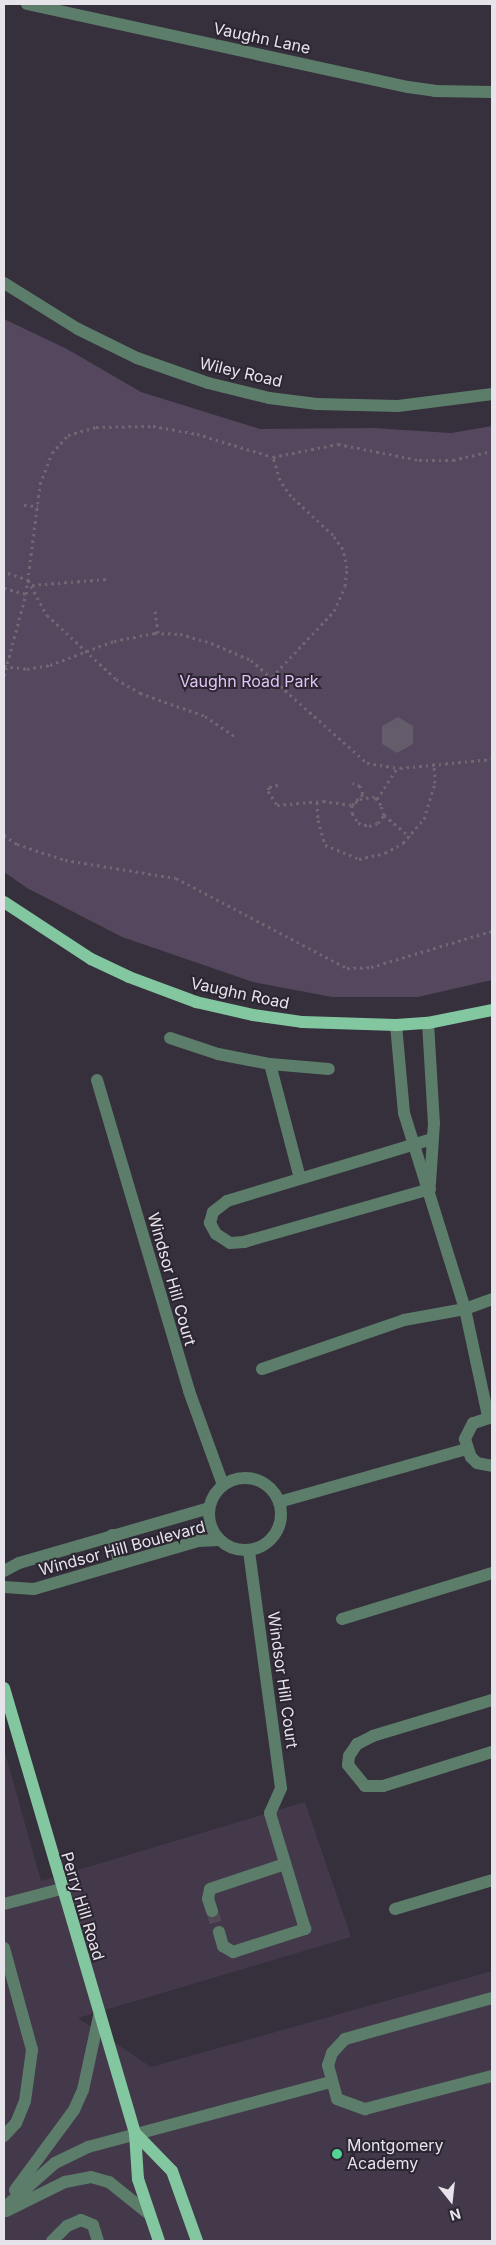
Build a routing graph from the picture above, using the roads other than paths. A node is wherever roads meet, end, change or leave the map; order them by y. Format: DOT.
graph roads {
  1 [pos="27,4"];
  2 [pos="492,92"];
  3 [pos="4,283"];
  4 [pos="492,394"];
  5 [pos="4,902"];
  6 [pos="492,1010"];
  7 [pos="428,1023"];
  8 [pos="396,1025"];
  9 [pos="170,1038"];
  10 [pos="270,1064"];
  11 [pos="329,1069"];
  12 [pos="97,1080"];
  13 [pos="433,1139"];
  14 [pos="412,1144"];
  15 [pos="300,1178"];
  16 [pos="430,1189"];
  17 [pos="492,1299"];
  18 [pos="465,1308"];
  19 [pos="262,1369"];
  20 [pos="490,1416"];
  21 [pos="466,1449"];
  22 [pos="492,1466"];
  23 [pos="223,1485"];
  24 [pos="280,1502"];
  25 [pos="208,1508"];
  26 [pos="112,1535"];
  27 [pos="219,1540"];
  28 [pos="249,1550"];
  29 [pos="120,1564"];
  30 [pos="4,1571"];
  31 [pos="492,1573"];
  32 [pos="4,1587"];
  33 [pos="342,1619"];
  34 [pos="4,1688"];
  35 [pos="492,1700"];
  36 [pos="8,1720"];
  37 [pos="492,1752"];
  38 [pos="285,1864"];
  39 [pos="492,1880"];
  40 [pos="61,1889"];
  41 [pos="4,1904"];
  42 [pos="395,1909"];
  43 [pos="212,1911"];
  44 [pos="219,1932"];
  45 [pos="4,1948"];
  46 [pos="492,1998"];
  47 [pos="99,2016"];
  48 [pos="492,2076"];
  49 [pos="330,2082"];
  50 [pos="135,2133"];
  51 [pos="4,2136"];
  52 [pos="4,2207"];
  53 [pos="4,2212"];
  54 [pos="149,2214"];
  55 [pos="52,2241"];
  56 [pos="98,2241"];
  57 [pos="159,2241"];
  58 [pos="197,2241"];
  1 -- 2 [label="street, Vaughn Lane"];
  3 -- 4 [label="street, Wiley Road"];
  5 -- 8 [label="main road, Vaughn Road"];
  6 -- 7 [label="main road, Vaughn Road"];
  7 -- 8 [label="main road, Vaughn Road"];
  7 -- 13 [label="street"];
  8 -- 14 [label="street"];
  9 -- 10 [label="street"];
  10 -- 11 [label="street"];
  10 -- 15 [label="street"];
  12 -- 23 [label="street, Windsor Hill Court"];
  13 -- 14 [label="street"];
  13 -- 16 [label="street"];
  14 -- 15 [label="street"];
  14 -- 16 [label="street"];
  15 -- 16 [label="street"];
  16 -- 18 [label="street"];
  17 -- 18 [label="street"];
  18 -- 19 [label="street"];
  18 -- 20 [label="street"];
  20 -- 21 [label="street"];
  21 -- 22 [label="street"];
  21 -- 24 [label="street"];
  23 -- 24 [label="street"];
  23 -- 25 [label="street, Windsor Hill Boulevard"];
  24 -- 28 [label="street"];
  25 -- 26 [label="street, Windsor Hill Boulevard"];
  25 -- 27 [label="street, Windsor Hill Boulevard"];
  26 -- 29 [label="street"];
  26 -- 30 [label="street, Windsor Hill Boulevard"];
  27 -- 28 [label="street, Windsor Hill Boulevard"];
  27 -- 29 [label="street, Windsor Hill Boulevard"];
  28 -- 38 [label="street, Windsor Hill Court"];
  29 -- 32 [label="street, Windsor Hill Boulevard"];
  31 -- 33 [label="street"];
  34 -- 36 [label="main road, Perry Hill Road"];
  35 -- 37 [label="street"];
  36 -- 40 [label="main road, Perry Hill Road"];
  38 -- 43 [label="street"];
  38 -- 44 [label="street"];
  39 -- 42 [label="street"];
  40 -- 41 [label="street"];
  40 -- 47 [label="main road, Perry Hill Road"];
  45 -- 51 [label="street"];
  46 -- 49 [label="street"];
  47 -- 50 [label="main road, Perry Hill Road"];
  47 -- 52 [label="street"];
  48 -- 49 [label="street"];
  49 -- 50 [label="street"];
  50 -- 52 [label="street"];
  50 -- 54 [label="main road, Perry Hill Road"];
  50 -- 58 [label="main road, Perry Hill Road"];
  53 -- 54 [label="street"];
  54 -- 57 [label="main road, Perry Hill Road"];
  55 -- 56 [label="street"];
}
